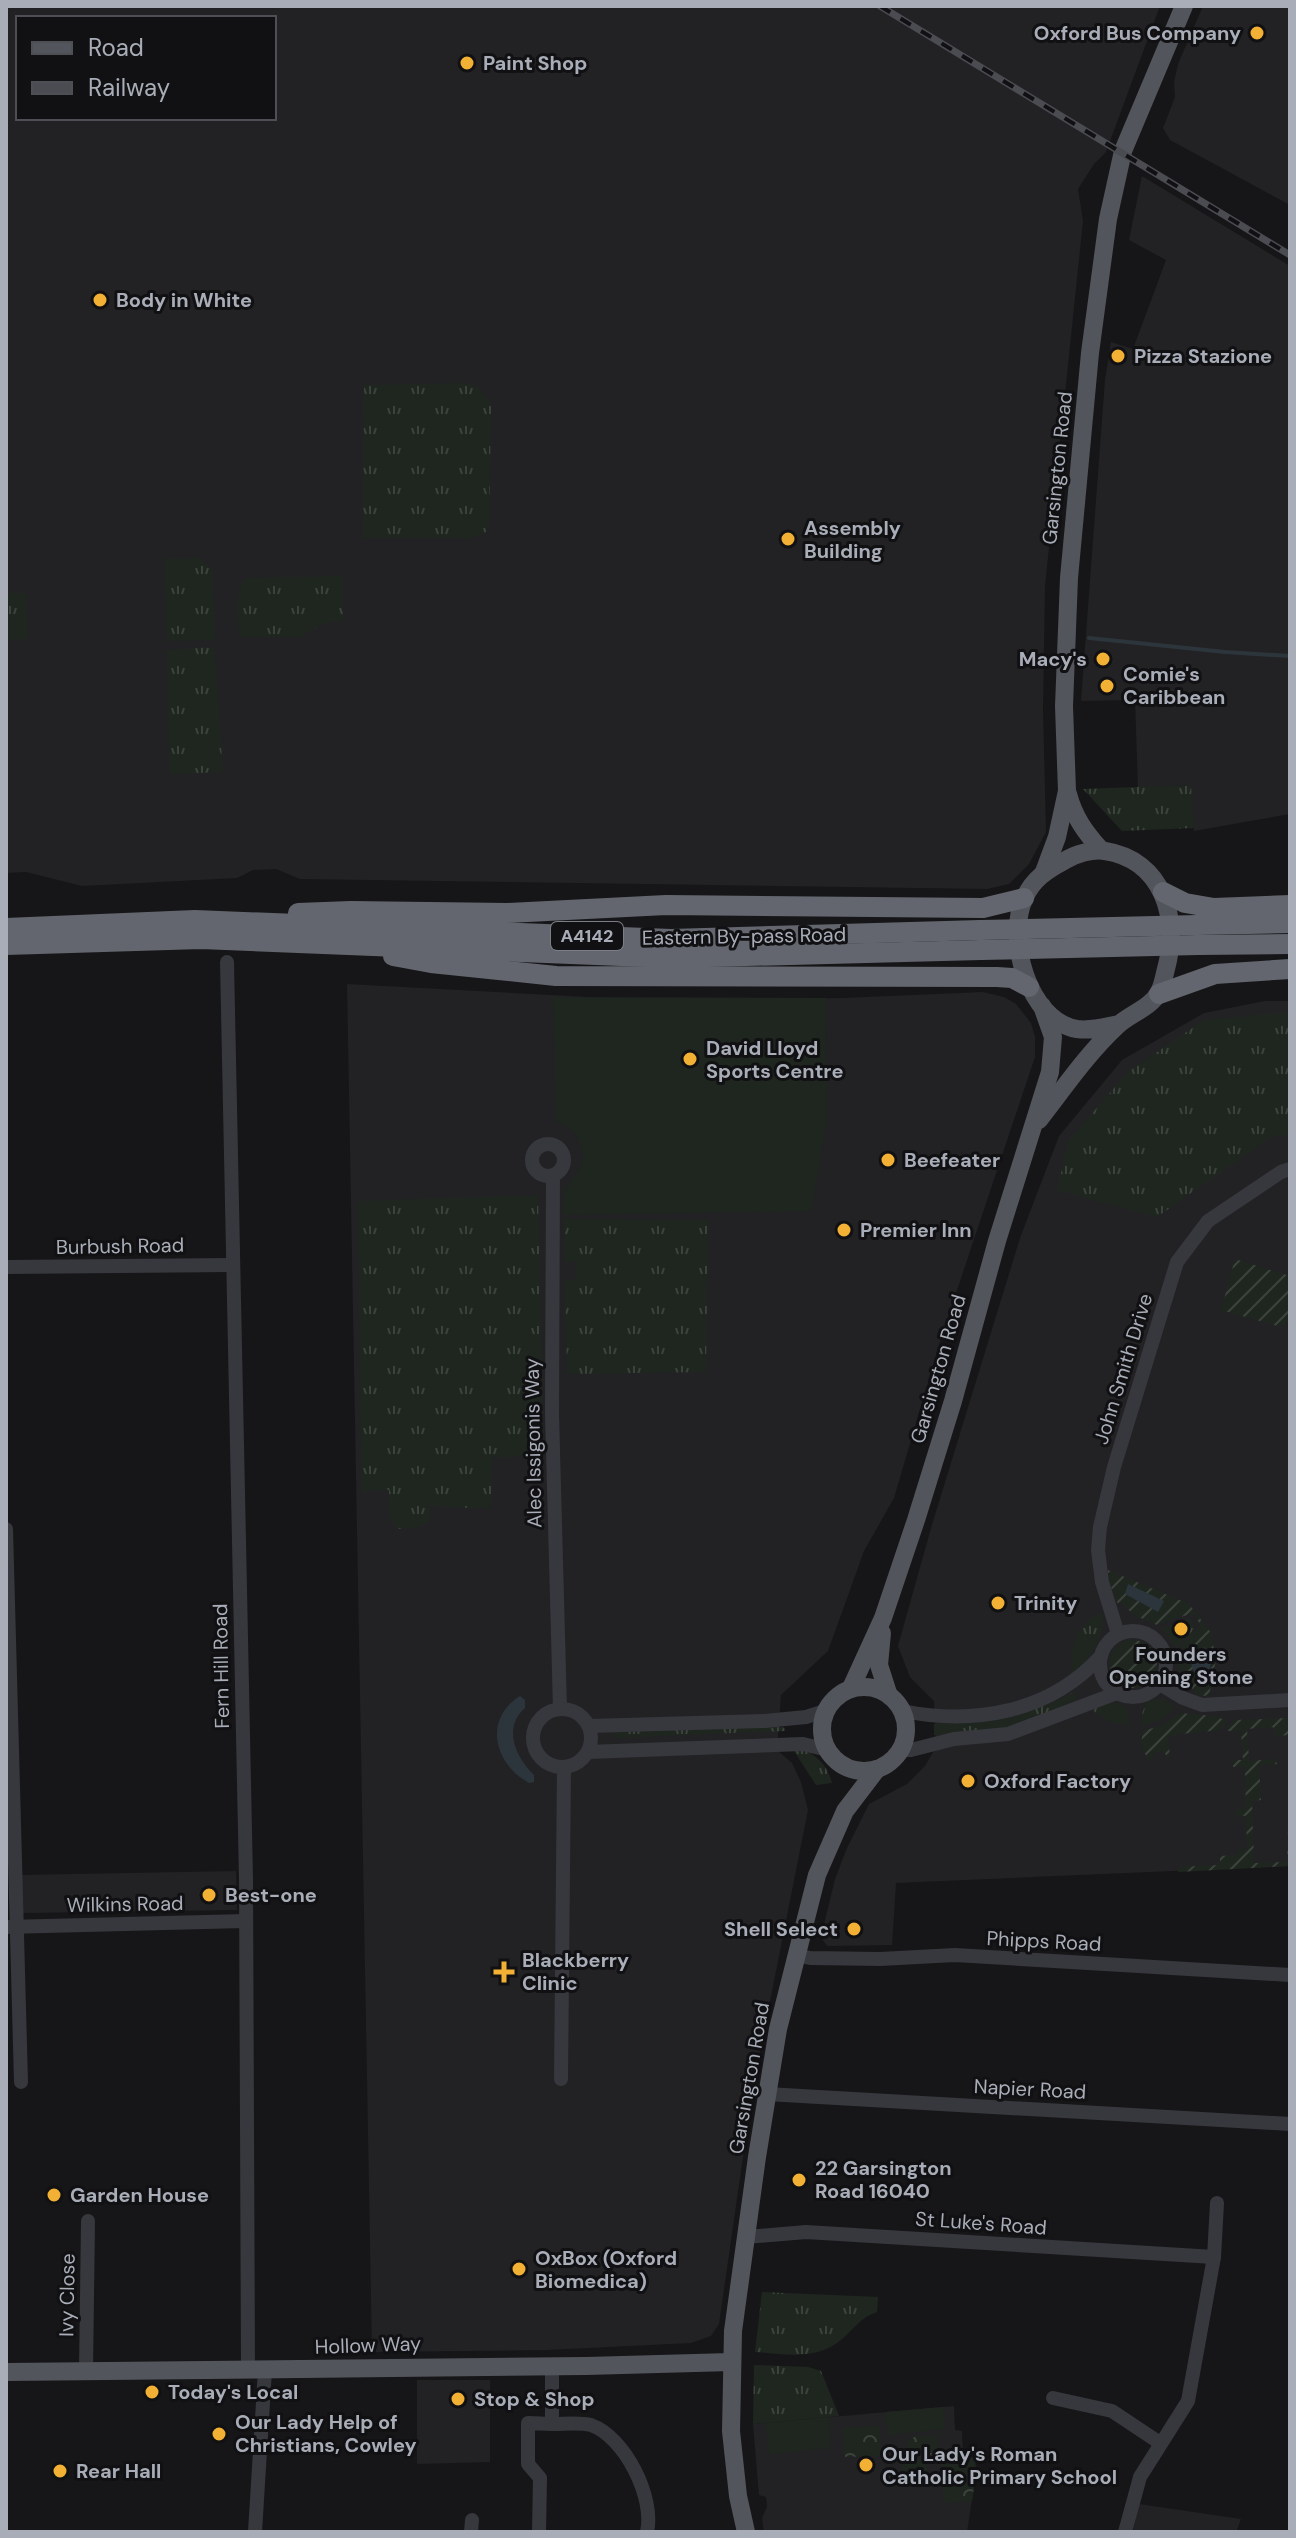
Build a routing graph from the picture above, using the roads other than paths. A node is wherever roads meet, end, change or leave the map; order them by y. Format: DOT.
graph roads {
  1 [pos="1184,6"];
  2 [pos="1067,791"];
  3 [pos="1101,850"];
  4 [pos="1044,872"];
  5 [pos="1163,892"];
  6 [pos="1024,898"];
  7 [pos="1290,905"];
  8 [pos="195,920"];
  9 [pos="1290,923"];
  10 [pos="6,928"];
  11 [pos="1198,935"];
  12 [pos="981,940"];
  13 [pos="1290,944"];
  14 [pos="6,945"];
  15 [pos="362,945"];
  16 [pos="227,962"];
  17 [pos="1290,969"];
  18 [pos="1029,987"];
  19 [pos="1159,994"];
  20 [pos="1042,1006"];
  21 [pos="1119,1024"];
  22 [pos="1030,1131"];
  23 [pos="1290,1169"];
  24 [pos="553,1177"];
  25 [pos="233,1265"];
  26 [pos="6,1267"];
  27 [pos="6,1529"];
  28 [pos="883,1618"];
  29 [pos="1118,1634"];
  30 [pos="1101,1656"];
  31 [pos="1160,1684"];
  32 [pos="851,1688"];
  33 [pos="888,1693"];
  34 [pos="1117,1693"];
  35 [pos="1290,1700"];
  36 [pos="8,1705"];
  37 [pos="560,1709"];
  38 [pos="825,1711"];
  39 [pos="902,1711"];
  40 [pos="589,1726"];
  41 [pos="828,1750"];
  42 [pos="901,1750"];
  43 [pos="588,1752"];
  44 [pos="847,1767"];
  45 [pos="564,1768"];
  46 [pos="877,1769"];
  47 [pos="845,1811"];
  48 [pos="245,1921"];
  49 [pos="12,1927"];
  50 [pos="796,1955"];
  51 [pos="1290,1975"];
  52 [pos="561,2079"];
  53 [pos="21,2082"];
  54 [pos="767,2094"];
  55 [pos="1290,2124"];
  56 [pos="1217,2203"];
  57 [pos="88,2221"];
  58 [pos="746,2237"];
  59 [pos="1214,2257"];
  60 [pos="731,2362"];
  61 [pos="552,2366"];
  62 [pos="256,2370"];
  63 [pos="86,2371"];
  64 [pos="6,2372"];
  65 [pos="1053,2398"];
  66 [pos="552,2424"];
  67 [pos="1160,2443"];
  68 [pos="255,2532"];
  69 [pos="539,2532"];
  70 [pos="647,2532"];
  71 [pos="746,2532"];
  72 [pos="1125,2532"];
  1 -- 2 [label="main road, Garsington Road"];
  2 -- 3 [label="main road"];
  2 -- 4 [label="main road"];
  3 -- 4 [label="main road"];
  3 -- 5 [label="main road"];
  4 -- 6 [label="main road"];
  5 -- 7 [label="highway"];
  5 -- 19 [label="main road"];
  6 -- 8 [label="highway"];
  6 -- 18 [label="main road"];
  8 -- 10 [label="highway, Eastern By-pass Road / A4142"];
  8 -- 12 [label="highway, Eastern By-pass Road / A4142"];
  9 -- 11 [label="highway, Eastern By-pass Road / A4142"];
  11 -- 12 [label="highway, Eastern By-pass Road / A4142, bridge"];
  11 -- 13 [label="highway, Eastern By-pass Road / A4142"];
  12 -- 15 [label="highway, Eastern By-pass Road / A4142"];
  14 -- 15 [label="highway, Eastern By-pass Road / A4142"];
  15 -- 18 [label="highway"];
  16 -- 25 [label="street, Fern Hill Road"];
  17 -- 19 [label="highway"];
  18 -- 20 [label="main road"];
  19 -- 21 [label="main road"];
  20 -- 21 [label="main road"];
  20 -- 22 [label="main road, Garsington Road"];
  21 -- 22 [label="main road"];
  22 -- 28 [label="main road, Garsington Road"];
  23 -- 29 [label="street, John Smith Drive"];
  24 -- 37 [label="street, Alec Issigonis Way"];
  25 -- 26 [label="street, Burbush Road"];
  25 -- 48 [label="street, Fern Hill Road"];
  27 -- 36 [label="street"];
  28 -- 32 [label="main road"];
  28 -- 33 [label="main road"];
  29 -- 30 [label="street"];
  29 -- 31 [label="street"];
  30 -- 34 [label="street"];
  30 -- 39 [label="street"];
  31 -- 34 [label="street"];
  31 -- 35 [label="street"];
  32 -- 33 [label="main road"];
  32 -- 38 [label="main road"];
  33 -- 39 [label="main road"];
  34 -- 42 [label="street"];
  36 -- 49 [label="street"];
  37 -- 40 [label="street"];
  37 -- 45 [label="street"];
  38 -- 40 [label="street"];
  38 -- 41 [label="main road"];
  39 -- 42 [label="main road"];
  40 -- 43 [label="street"];
  41 -- 43 [label="street"];
  41 -- 44 [label="main road"];
  42 -- 46 [label="main road"];
  43 -- 45 [label="street"];
  44 -- 46 [label="main road"];
  44 -- 47 [label="main road, Garsington Road"];
  45 -- 52 [label="street"];
  46 -- 47 [label="main road, Garsington Road"];
  47 -- 50 [label="main road, Garsington Road"];
  48 -- 49 [label="street, Wilkins Road"];
  48 -- 62 [label="street, Fern Hill Road"];
  49 -- 53 [label="street"];
  50 -- 51 [label="street, Phipps Road"];
  50 -- 54 [label="main road, Garsington Road"];
  54 -- 55 [label="street, Napier Road"];
  54 -- 58 [label="main road, Garsington Road"];
  56 -- 59 [label="street"];
  57 -- 63 [label="street, Ivy Close"];
  58 -- 59 [label="street, St Luke's Road"];
  58 -- 60 [label="main road, Garsington Road"];
  59 -- 67 [label="street"];
  60 -- 61 [label="main road, Hollow Way"];
  60 -- 71 [label="main road, Garsington Road"];
  61 -- 62 [label="main road, Hollow Way"];
  61 -- 66 [label="street"];
  62 -- 63 [label="main road, Hollow Way"];
  62 -- 68 [label="street, Fern Hill Road"];
  63 -- 64 [label="main road, Hollow Way"];
  65 -- 67 [label="street"];
  66 -- 69 [label="street"];
  66 -- 70 [label="street"];
  67 -- 72 [label="street"];
}
